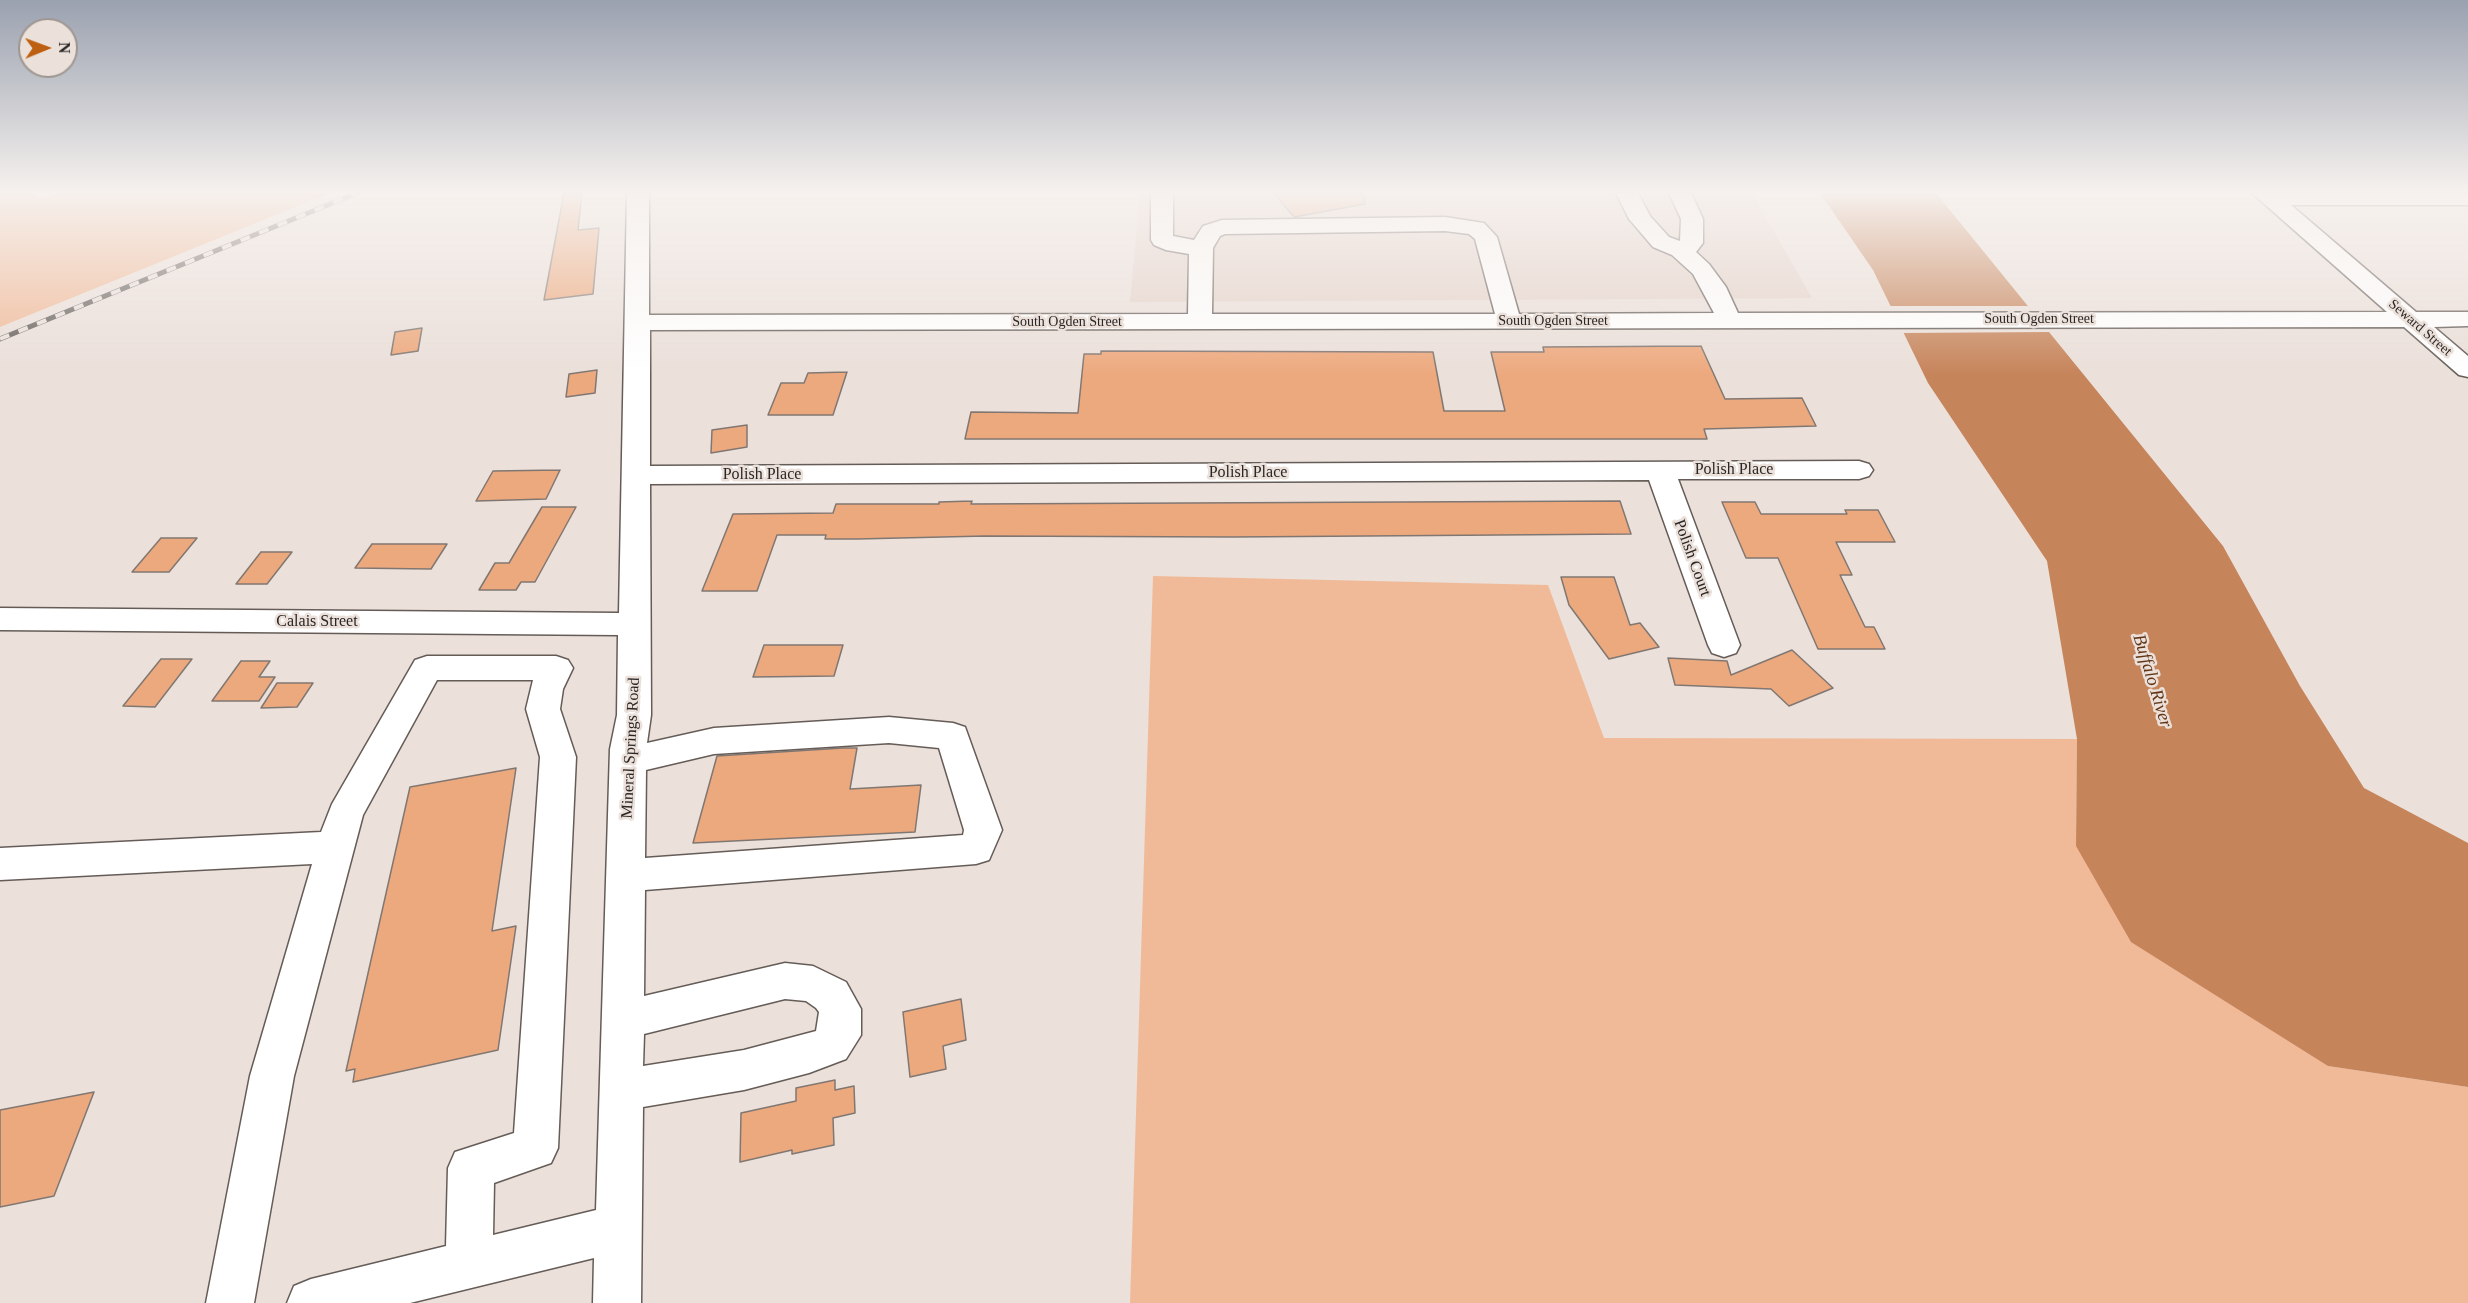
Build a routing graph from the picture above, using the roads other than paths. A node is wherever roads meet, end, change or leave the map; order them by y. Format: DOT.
graph roads {
  1 [pos="638,254"];
  2 [pos="1201,254"];
  3 [pos="1491,254"];
  4 [pos="1684,254"];
  5 [pos="2333,254"];
  6 [pos="2409,319"];
  7 [pos="2468,319"];
  8 [pos="1729,320"];
  9 [pos="1509,321"];
  10 [pos="1200,322"];
  11 [pos="638,323"];
  12 [pos="2468,369"];
  13 [pos="1859,470"];
  14 [pos="1660,471"];
  15 [pos="637,475"];
  16 [pos="0,620"];
  17 [pos="635,624"];
  18 [pos="1724,645"];
  19 [pos="628,761"];
  20 [pos="336,847"];
  21 [pos="0,864"];
  22 [pos="625,876"];
  23 [pos="623,1020"];
  24 [pos="621,1090"];
  25 [pos="619,1228"];
  26 [pos="469,1265"];
  27 [pos="230,1303"];
  28 [pos="310,1303"];
  29 [pos="617,1303"];
  1 -- 11 [label="street, Mineral Springs Road"];
  2 -- 10 [label="street"];
  3 -- 9 [label="street"];
  4 -- 8 [label="street"];
  5 -- 6 [label="street, Seward Street"];
  6 -- 7 [label="street, South Ogden Street"];
  6 -- 8 [label="street, South Ogden Street"];
  6 -- 12 [label="street, Seward Street"];
  8 -- 9 [label="street, South Ogden Street"];
  9 -- 10 [label="street, South Ogden Street"];
  10 -- 11 [label="street, South Ogden Street"];
  11 -- 15 [label="street, Mineral Springs Road"];
  13 -- 14 [label="street, Polish Place"];
  14 -- 15 [label="street, Polish Place"];
  14 -- 18 [label="street, Polish Court"];
  15 -- 17 [label="street, Mineral Springs Road"];
  16 -- 17 [label="street, Calais Street"];
  17 -- 19 [label="street, Mineral Springs Road"];
  19 -- 22 [label="street, Mineral Springs Road"];
  19 -- 22 [label="street"];
  20 -- 21 [label="street"];
  20 -- 26 [label="street"];
  20 -- 27 [label="street"];
  22 -- 23 [label="street, Mineral Springs Road"];
  23 -- 24 [label="street, Mineral Springs Road"];
  23 -- 24 [label="street"];
  24 -- 25 [label="street, Mineral Springs Road"];
  25 -- 26 [label="street"];
  25 -- 29 [label="street, Mineral Springs Road"];
  26 -- 28 [label="street"];
}
